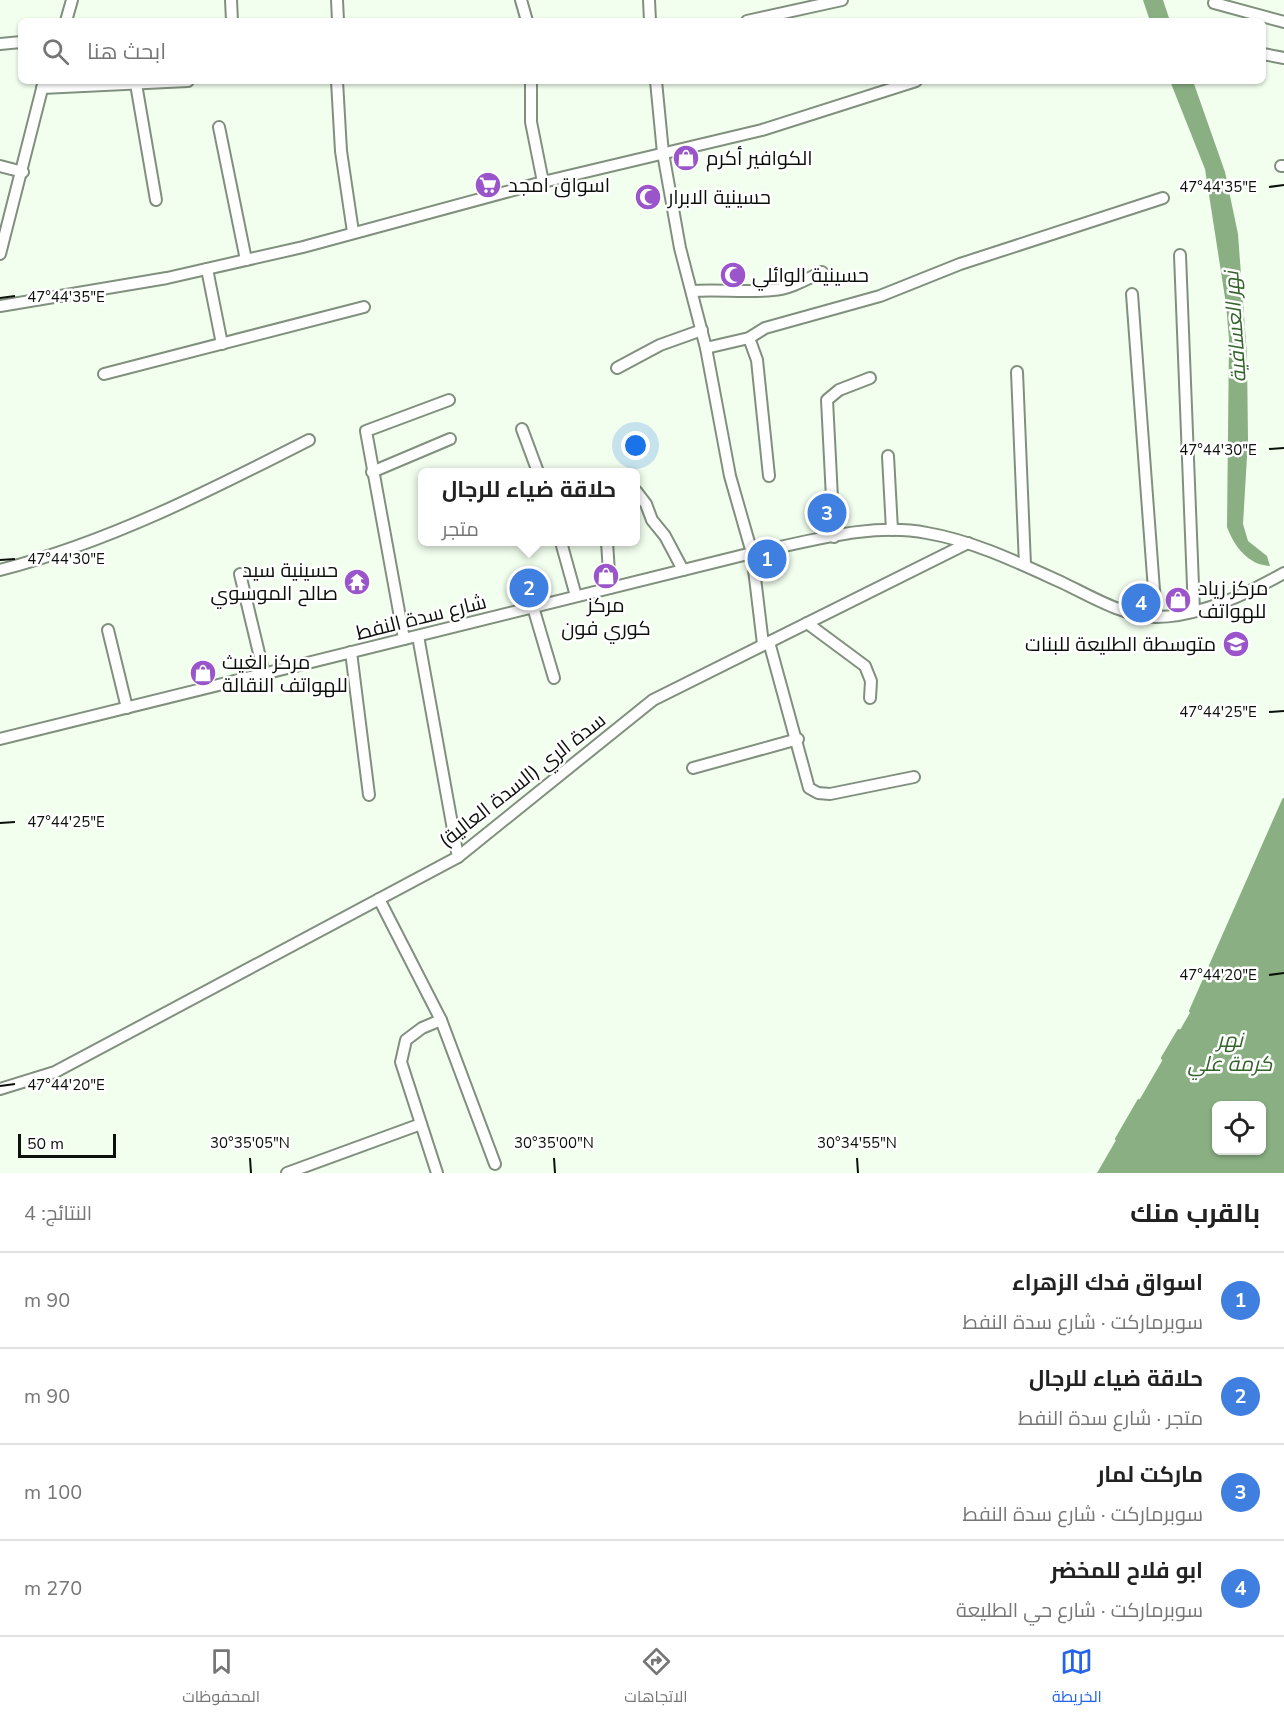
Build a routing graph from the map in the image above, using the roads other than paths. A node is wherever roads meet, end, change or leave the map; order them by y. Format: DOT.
graph roads {
  1 [pos="72,0"];
  2 [pos="231,0"];
  3 [pos="337,0"];
  4 [pos="521,0"];
  5 [pos="650,0"];
  6 [pos="842,0"];
  7 [pos="1214,3"];
  8 [pos="67,18"];
  9 [pos="232,18"];
  10 [pos="338,18"];
  11 [pos="526,18"];
  12 [pos="650,18"];
  13 [pos="761,18"];
  14 [pos="1284,22"];
  15 [pos="18,42"];
  16 [pos="0,45"];
  17 [pos="1266,55"];
  18 [pos="1284,58"];
  19 [pos="136,84"];
  20 [pos="337,84"];
  21 [pos="531,84"];
  22 [pos="656,84"];
  23 [pos="907,84"];
  24 [pos="43,85"];
  25 [pos="219,127"];
  26 [pos="663,153"];
  27 [pos="0,166"];
  28 [pos="22,172"];
  29 [pos="543,182"];
  30 [pos="1163,198"];
  31 [pos="156,200"];
  32 [pos="354,232"];
  33 [pos="0,254"];
  34 [pos="1180,255"];
  35 [pos="246,260"];
  36 [pos="207,269"];
  37 [pos="822,272"];
  38 [pos="692,291"];
  39 [pos="1132,294"];
  40 [pos="0,306"];
  41 [pos="364,307"];
  42 [pos="702,330"];
  43 [pos="749,338"];
  44 [pos="222,344"];
  45 [pos="706,348"];
  46 [pos="617,368"];
  47 [pos="1017,372"];
  48 [pos="104,374"];
  49 [pos="870,378"];
  50 [pos="448,400"];
  51 [pos="522,429"];
  52 [pos="450,439"];
  53 [pos="309,440"];
  54 [pos="888,456"];
  55 [pos="537,468"];
  56 [pos="372,472"];
  57 [pos="769,476"];
  58 [pos="640,496"];
  59 [pos="892,530"];
  60 [pos="834,537"];
  61 [pos="968,543"];
  62 [pos="562,546"];
  63 [pos="606,546"];
  64 [pos="752,553"];
  65 [pos="1025,565"];
  66 [pos="0,570"];
  67 [pos="683,570"];
  68 [pos="240,573"];
  69 [pos="1284,573"];
  70 [pos="610,588"];
  71 [pos="576,596"];
  72 [pos="532,607"];
  73 [pos="1194,611"];
  74 [pos="1156,617"];
  75 [pos="807,623"];
  76 [pos="108,630"];
  77 [pos="418,636"];
  78 [pos="404,639"];
  79 [pos="766,643"];
  80 [pos="351,652"];
  81 [pos="264,674"];
  82 [pos="554,678"];
  83 [pos="870,698"];
  84 [pos="127,708"];
  85 [pos="0,739"];
  86 [pos="798,739"];
  87 [pos="693,768"];
  88 [pos="914,777"];
  89 [pos="369,795"];
  90 [pos="458,857"];
  91 [pos="379,899"];
  92 [pos="441,1020"];
  93 [pos="0,1089"];
  94 [pos="422,1124"];
  95 [pos="495,1164"];
  96 [pos="288,1173"];
  97 [pos="437,1173"];
  1 -- 8 [label="street"];
  2 -- 9 [label="street"];
  3 -- 10 [label="street"];
  4 -- 11 [label="street"];
  5 -- 12 [label="street"];
  6 -- 13 [label="street"];
  7 -- 14 [label="street"];
  15 -- 16 [label="street"];
  17 -- 18 [label="street"];
  19 -- 24 [label="street"];
  19 -- 31 [label="street"];
  20 -- 32 [label="street"];
  21 -- 29 [label="street"];
  22 -- 26 [label="street"];
  23 -- 26 [label="street"];
  24 -- 28 [label="street"];
  25 -- 35 [label="street"];
  26 -- 29 [label="street"];
  26 -- 38 [label="street"];
  27 -- 28 [label="street"];
  28 -- 33 [label="street"];
  29 -- 32 [label="street"];
  30 -- 43 [label="street"];
  32 -- 35 [label="street"];
  34 -- 73 [label="street"];
  35 -- 36 [label="street"];
  36 -- 40 [label="street"];
  36 -- 44 [label="street"];
  37 -- 38 [label="street"];
  38 -- 42 [label="street"];
  39 -- 74 [label="street"];
  41 -- 44 [label="street"];
  42 -- 45 [label="street"];
  42 -- 46 [label="street"];
  43 -- 45 [label="street"];
  43 -- 57 [label="street"];
  44 -- 48 [label="street"];
  45 -- 64 [label="street"];
  47 -- 65 [label="street"];
  49 -- 60 [label="street"];
  50 -- 56 [label="street"];
  51 -- 55 [label="street"];
  52 -- 56 [label="street"];
  53 -- 66 [label="street"];
  54 -- 59 [label="street"];
  56 -- 78 [label="street"];
  58 -- 67 [label="street"];
  59 -- 60 [label="street, شارع سدة النفط"];
  59 -- 61 [label="street, شارع سدة النفط"];
  60 -- 64 [label="street, شارع سدة النفط"];
  61 -- 65 [label="street, شارع سدة النفط"];
  61 -- 75 [label="street, سدة الري (السدة العالية)"];
  62 -- 71 [label="street"];
  63 -- 70 [label="street"];
  64 -- 67 [label="street, شارع سدة النفط"];
  64 -- 79 [label="street"];
  65 -- 74 [label="street, شارع سدة النفط"];
  67 -- 70 [label="street, شارع سدة النفط"];
  68 -- 81 [label="street"];
  69 -- 73 [label="street"];
  70 -- 71 [label="street, شارع سدة النفط"];
  71 -- 72 [label="street, شارع سدة النفط"];
  72 -- 77 [label="street, شارع سدة النفط"];
  72 -- 82 [label="street"];
  73 -- 74 [label="street"];
  75 -- 79 [label="street, سدة الري (السدة العالية)"];
  75 -- 83 [label="street"];
  76 -- 84 [label="street"];
  77 -- 78 [label="street, شارع سدة النفط"];
  77 -- 90 [label="street"];
  78 -- 80 [label="street, شارع سدة النفط"];
  79 -- 86 [label="street"];
  79 -- 90 [label="street, سدة الري (السدة العالية)"];
  80 -- 81 [label="street, شارع سدة النفط"];
  80 -- 89 [label="street"];
  81 -- 84 [label="street, شارع سدة النفط"];
  84 -- 85 [label="street, شارع سدة النفط"];
  86 -- 87 [label="street"];
  86 -- 88 [label="street"];
  90 -- 91 [label="street, سدة الري (السدة العالية)"];
  91 -- 92 [label="street"];
  91 -- 93 [label="street, سدة الري (السدة العالية)"];
  92 -- 94 [label="street"];
  92 -- 95 [label="street"];
  94 -- 96 [label="street"];
  94 -- 97 [label="street"];
}
